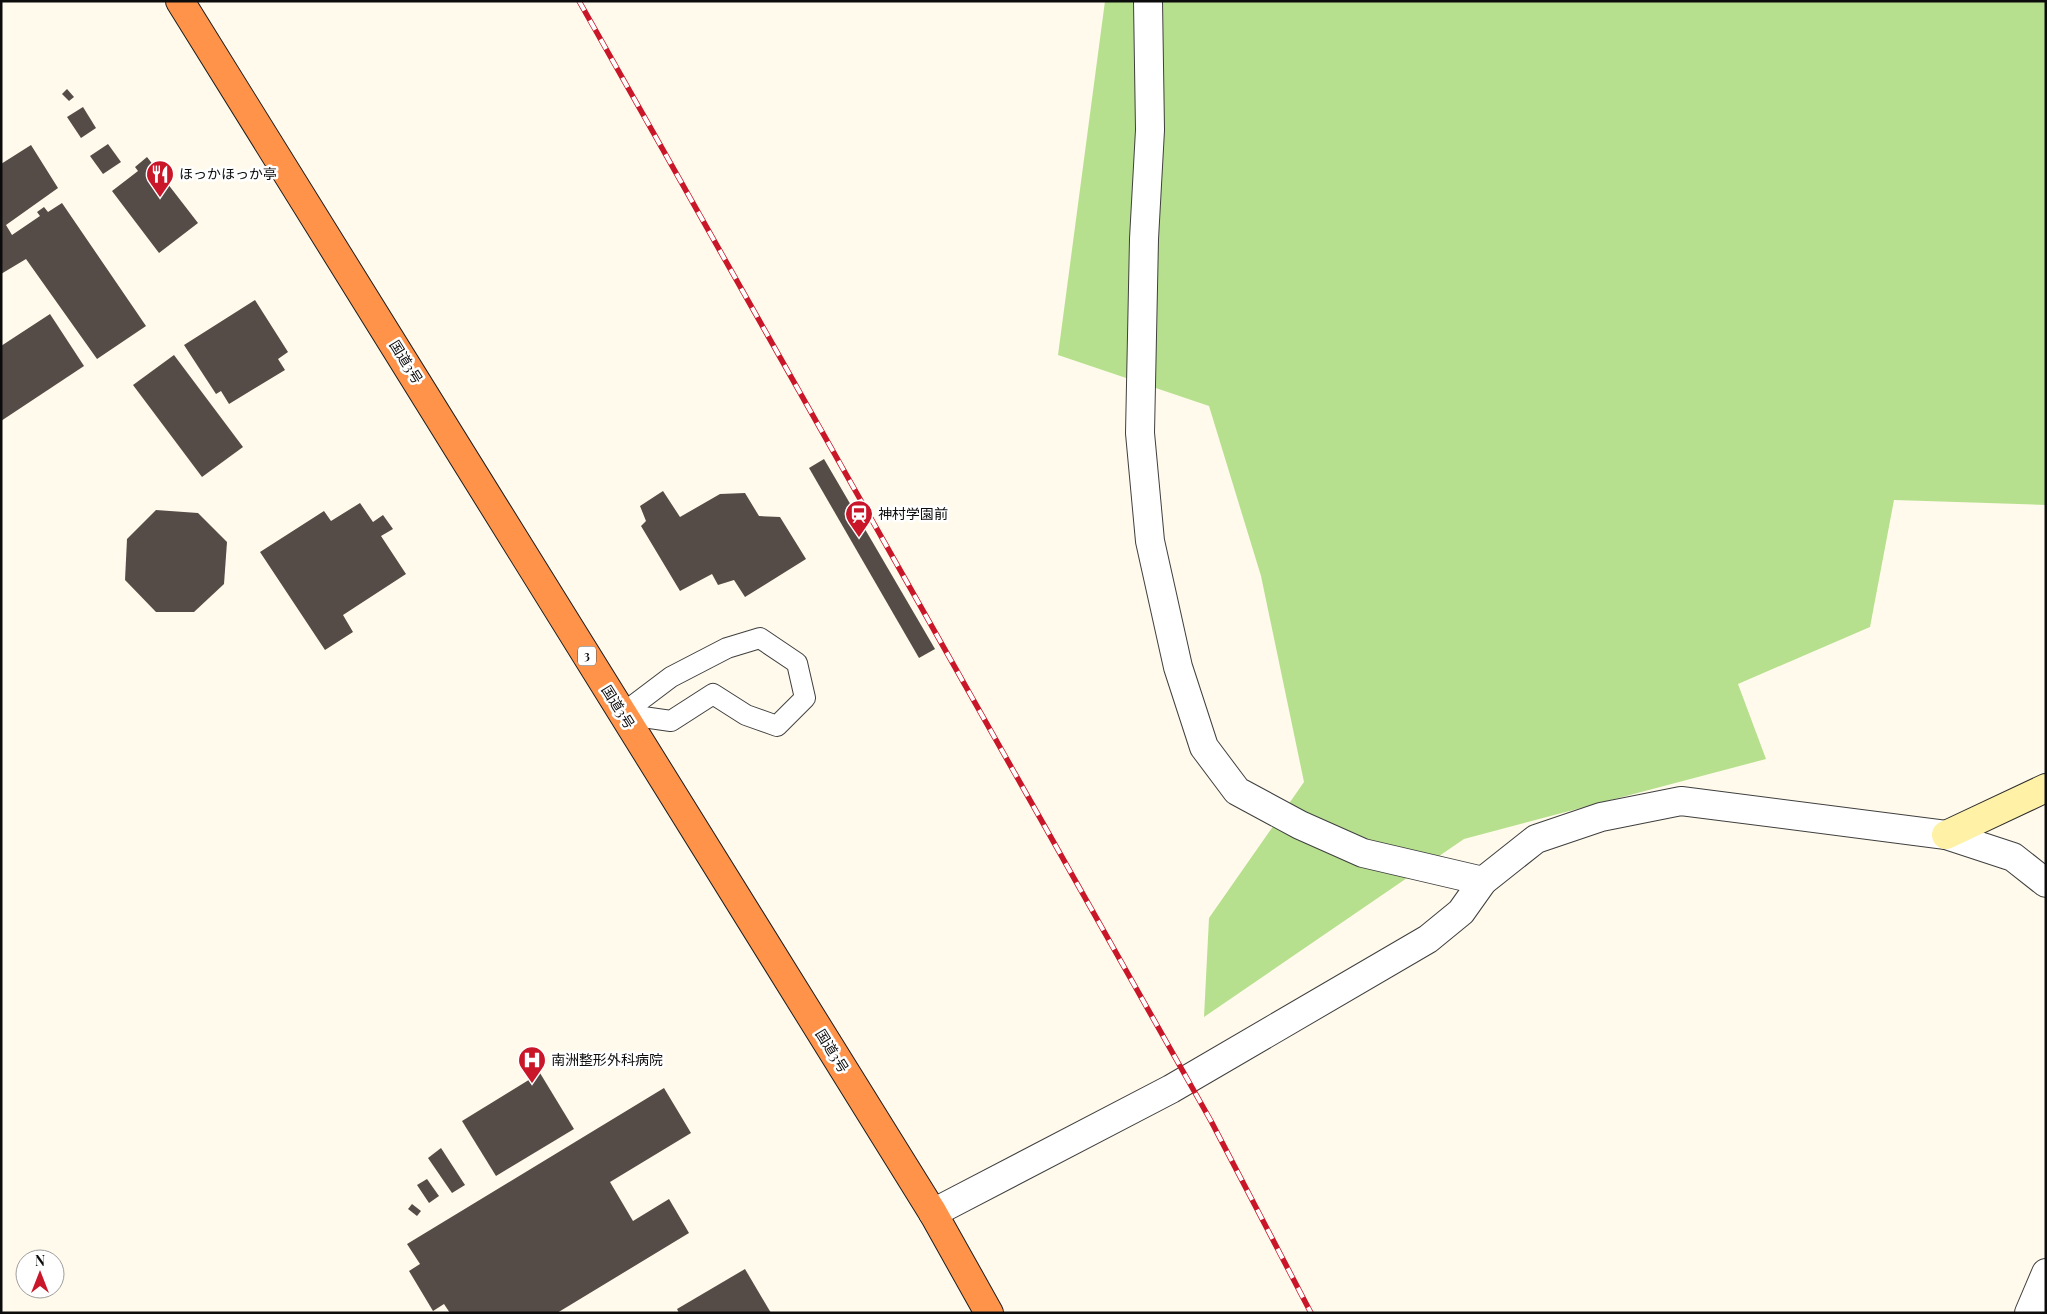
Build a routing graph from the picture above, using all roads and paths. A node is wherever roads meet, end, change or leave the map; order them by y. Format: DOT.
graph roads {
  1 [pos="180,1"];
  2 [pos="1148,1"];
  3 [pos="622,714"];
  4 [pos="2046,788"];
  5 [pos="1946,835"];
  6 [pos="1483,881"];
  7 [pos="2046,883"];
  8 [pos="933,1213"];
  9 [pos="2046,1274"];
  10 [pos="989,1313"];
  11 [pos="2030,1313"];
  1 -- 3 [label="highway, 国道3号 / 3"];
  2 -- 6 [label="street"];
  3 -- 3 [label="lane"];
  3 -- 8 [label="highway, 国道3号 / 3"];
  4 -- 5 [label="street"];
  5 -- 6 [label="street"];
  5 -- 7 [label="street"];
  6 -- 8 [label="street"];
  8 -- 10 [label="highway, 国道3号 / 3"];
  9 -- 11 [label="street"];
}
